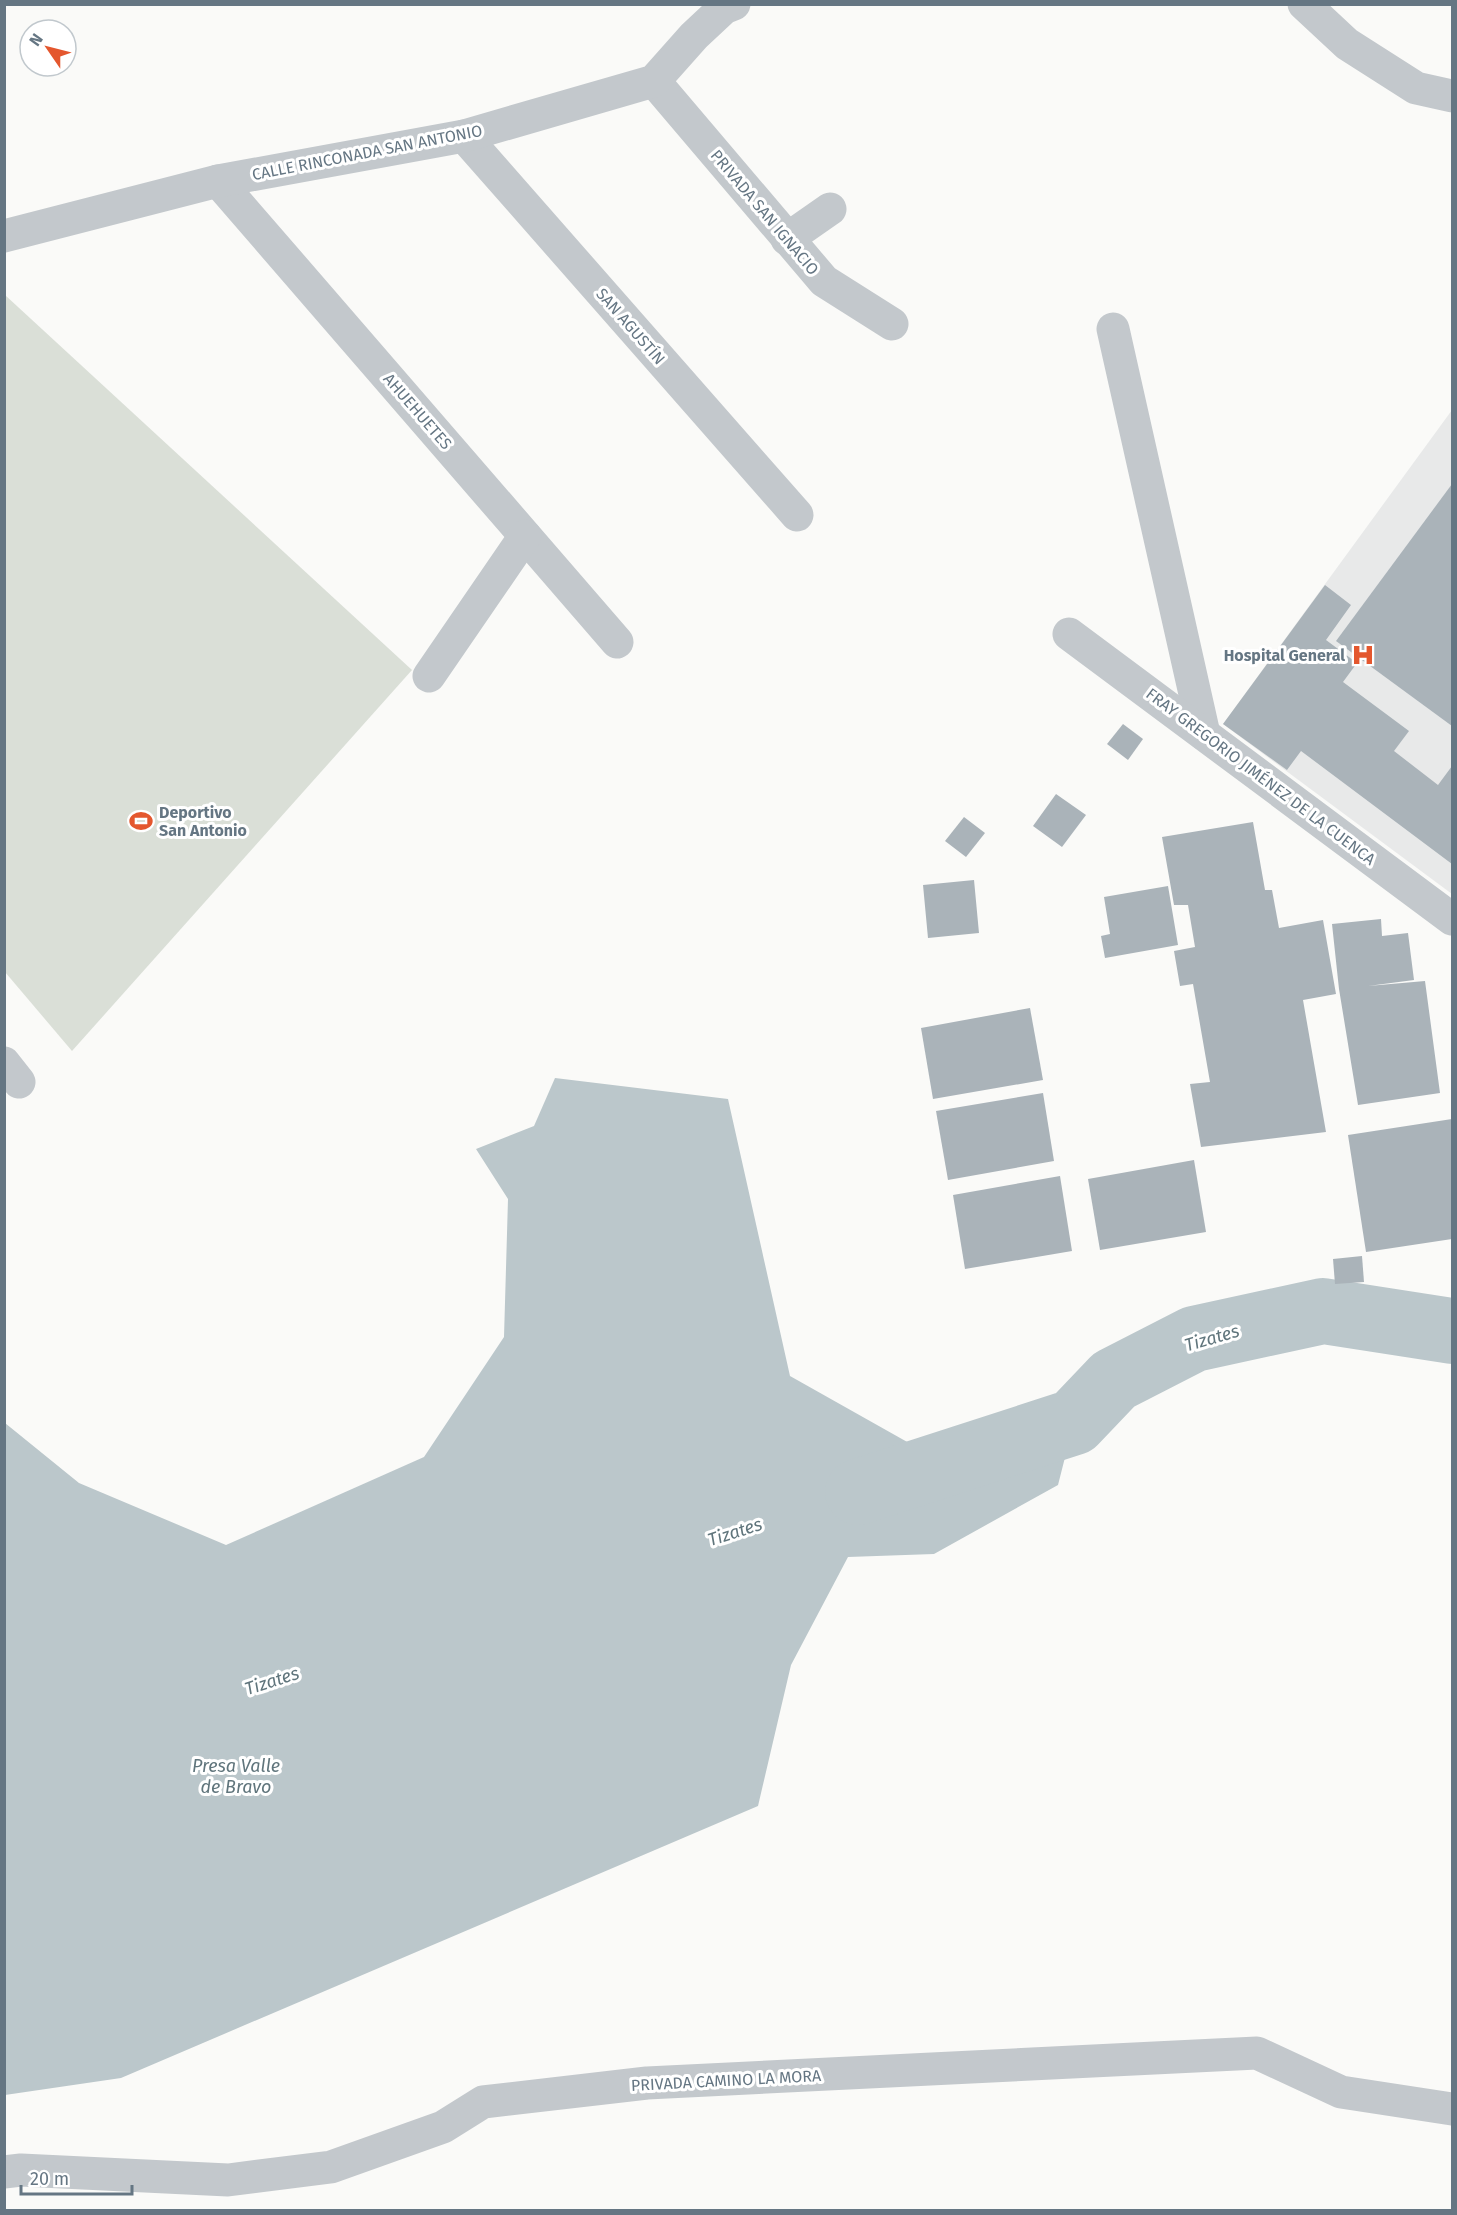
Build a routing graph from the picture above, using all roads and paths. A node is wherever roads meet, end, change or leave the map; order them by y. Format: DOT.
graph roads {
  1 [pos="734,4"];
  2 [pos="1304,4"];
  3 [pos="654,81"];
  4 [pos="1452,96"];
  5 [pos="464,136"];
  6 [pos="218,181"];
  7 [pos="830,208"];
  8 [pos="4,236"];
  9 [pos="787,239"];
  10 [pos="892,324"];
  11 [pos="1113,329"];
  12 [pos="797,515"];
  13 [pos="525,536"];
  14 [pos="1069,634"];
  15 [pos="617,642"];
  16 [pos="429,676"];
  17 [pos="1204,734"];
  18 [pos="1452,919"];
  19 [pos="1452,2109"];
  20 [pos="4,2172"];
  1 -- 3 [label="street"];
  2 -- 4 [label="street"];
  3 -- 5 [label="street, CALLE RINCONADA SAN ANTONIO"];
  3 -- 9 [label="street, PRIVADA SAN IGNACIO"];
  5 -- 6 [label="street, CALLE RINCONADA SAN ANTONIO"];
  5 -- 12 [label="street, SAN AGUSTÍN"];
  6 -- 8 [label="street, CALLE RINCONADA SAN ANTONIO"];
  6 -- 13 [label="street, AHUEHUETES"];
  7 -- 9 [label="street"];
  9 -- 10 [label="street, PRIVADA SAN IGNACIO"];
  11 -- 17 [label="street"];
  13 -- 15 [label="street, AHUEHUETES"];
  13 -- 16 [label="street"];
  14 -- 17 [label="street, FRAY GREGORIO JIMÉNEZ DE LA CUENCA"];
  17 -- 18 [label="street, FRAY GREGORIO JIMÉNEZ DE LA CUENCA"];
  19 -- 20 [label="street, PRIVADA CAMINO LA MORA"];
}
